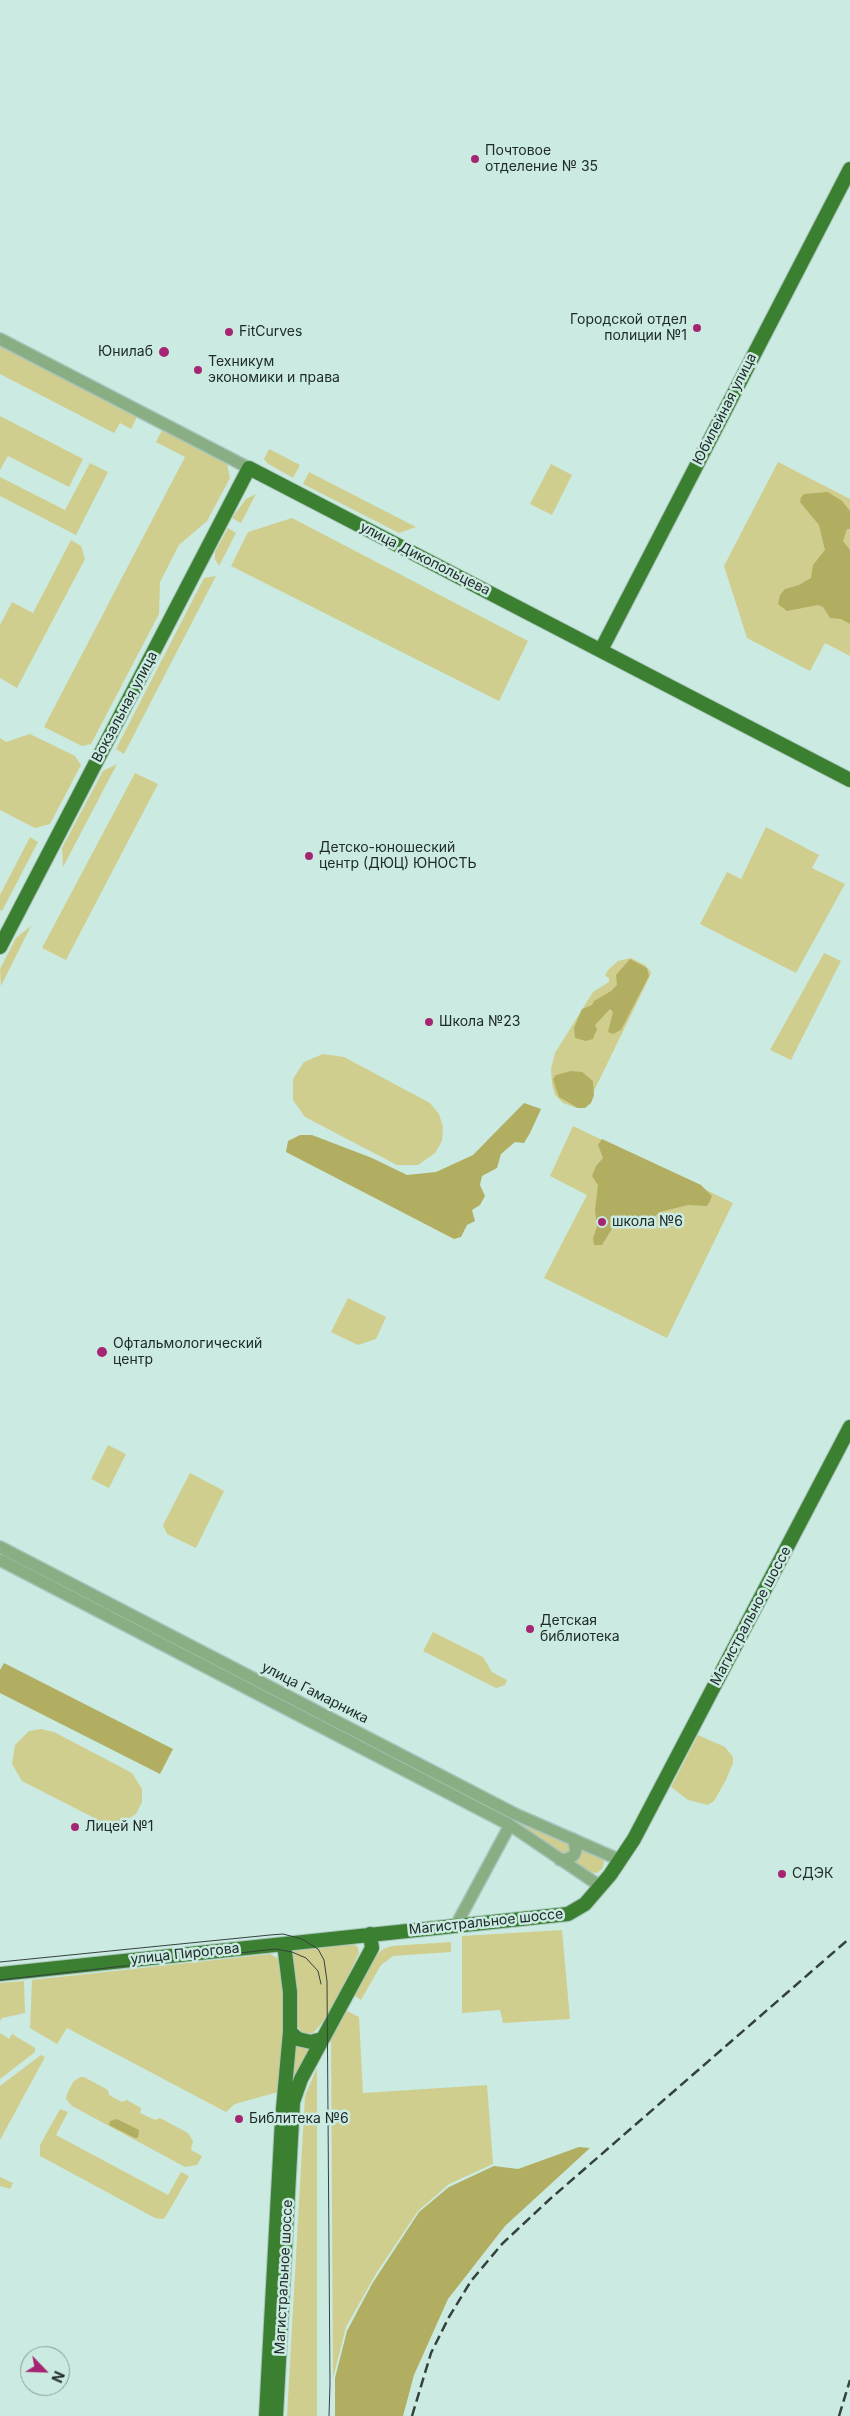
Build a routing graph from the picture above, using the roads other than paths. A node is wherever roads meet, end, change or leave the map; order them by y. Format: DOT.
graph roads {
  1 [pos="850,169"];
  2 [pos="0,338"];
  3 [pos="249,468"];
  4 [pos="600,650"];
  5 [pos="850,780"];
  6 [pos="0,946"];
  7 [pos="850,1426"];
  8 [pos="0,1546"];
  9 [pos="0,1560"];
  10 [pos="510,1824"];
  11 [pos="573,1839"];
  12 [pos="560,1860"];
  13 [pos="620,1860"];
  14 [pos="600,1886"];
  15 [pos="455,1926"];
  16 [pos="370,1934"];
  17 [pos="284,1944"];
  18 [pos="0,1974"];
  19 [pos="290,2032"];
  20 [pos="322,2039"];
  21 [pos="266,2416"];
  22 [pos="276,2416"];
  1 -- 4 [label="main road, Юбилейная улица"];
  2 -- 3 [label="street, улица Дикопольцева"];
  3 -- 4 [label="main road, улица Дикопольцева"];
  3 -- 6 [label="main road, Вокзальная улица"];
  4 -- 5 [label="main road, улица Дикопольцева"];
  7 -- 13 [label="main road, Магистральное шоссе"];
  8 -- 11 [label="street, улица Гамарника"];
  9 -- 10 [label="street, улица Гамарника"];
  10 -- 12 [label="street, улица Гамарника"];
  10 -- 15 [label="street"];
  11 -- 12 [label="street"];
  11 -- 13 [label="street, улица Гамарника"];
  12 -- 14 [label="street, улица Гамарника"];
  13 -- 14 [label="main road, Магистральное шоссе"];
  14 -- 15 [label="main road, Магистральное шоссе"];
  15 -- 16 [label="main road, Магистральное шоссе"];
  16 -- 17 [label="main road, улица Пирогова"];
  16 -- 20 [label="main road, Магистральное шоссе"];
  17 -- 18 [label="main road, улица Пирогова"];
  17 -- 19 [label="main road, Магистральное шоссе"];
  19 -- 20 [label="main road"];
  19 -- 21 [label="main road, Магистральное шоссе"];
  20 -- 22 [label="main road, Магистральное шоссе"];
}
